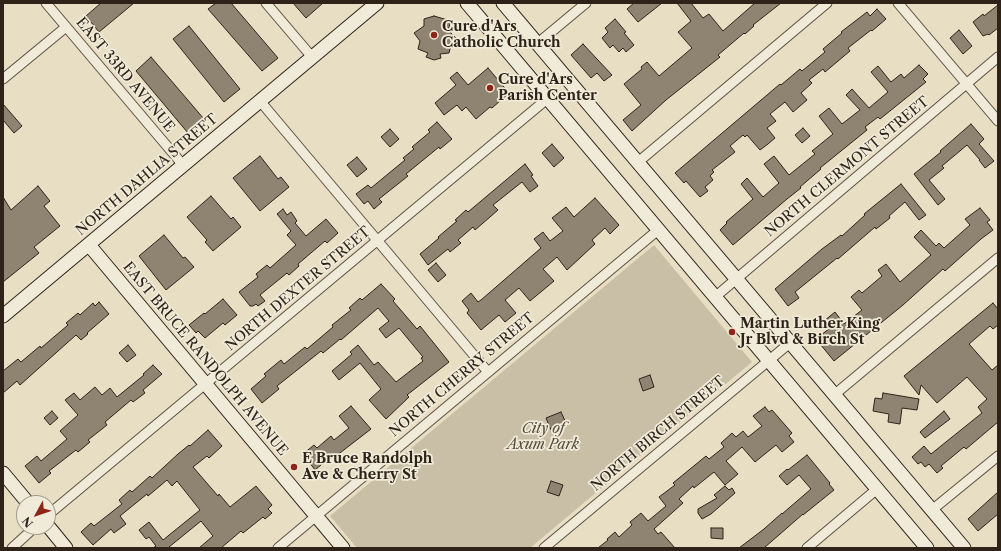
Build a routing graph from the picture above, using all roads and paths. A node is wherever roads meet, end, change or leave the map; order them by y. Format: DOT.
graph roads {
  1 [pos="46,3"];
  2 [pos="266,3"];
  3 [pos="377,3"];
  4 [pos="467,3"];
  5 [pos="504,3"];
  6 [pos="586,3"];
  7 [pos="827,3"];
  8 [pos="898,3"];
  9 [pos="66,27"];
  10 [pos="542,40"];
  11 [pos="316,54"];
  12 [pos="998,58"];
  13 [pos="3,79"];
  14 [pos="967,84"];
  15 [pos="547,99"];
  16 [pos="260,101"];
  17 [pos="998,120"];
  18 [pos="642,159"];
  19 [pos="183,165"];
  20 [pos="658,230"];
  21 [pos="377,241"];
  22 [pos="89,245"];
  23 [pos="998,258"];
  24 [pos="736,279"];
  25 [pos="715,297"];
  26 [pos="3,316"];
  27 [pos="790,342"];
  28 [pos="768,360"];
  29 [pos="488,372"];
  30 [pos="205,385"];
  31 [pos="834,395"];
  32 [pos="998,456"];
  33 [pos="3,473"];
  34 [pos="877,489"];
  35 [pos="21,495"];
  36 [pos="56,508"];
  37 [pos="932,510"];
  38 [pos="316,516"];
  39 [pos="26,535"];
  40 [pos="55,535"];
  41 [pos="12,548"];
  42 [pos="66,548"];
  43 [pos="278,548"];
  44 [pos="343,548"];
  45 [pos="544,548"];
  46 [pos="807,548"];
  47 [pos="927,548"];
  48 [pos="964,548"];
  1 -- 9 [label="street, EAST 33RD AVENUE"];
  2 -- 11 [label="street"];
  3 -- 11 [label="main road, NORTH DAHLIA STREET"];
  4 -- 15 [label="main road"];
  5 -- 10 [label="main road"];
  6 -- 10 [label="street"];
  7 -- 18 [label="street"];
  8 -- 14 [label="street"];
  9 -- 13 [label="street"];
  9 -- 19 [label="street, EAST 33RD AVENUE"];
  10 -- 18 [label="main road"];
  11 -- 16 [label="main road, NORTH DAHLIA STREET"];
  12 -- 14 [label="street, NORTH CLERMONT STREET"];
  14 -- 17 [label="street"];
  14 -- 24 [label="street, NORTH CLERMONT STREET"];
  15 -- 20 [label="main road"];
  15 -- 21 [label="street, NORTH DEXTER STREET"];
  16 -- 19 [label="main road, NORTH DAHLIA STREET"];
  16 -- 21 [label="street"];
  18 -- 24 [label="main road"];
  19 -- 22 [label="main road, NORTH DAHLIA STREET"];
  20 -- 25 [label="main road"];
  20 -- 29 [label="street, NORTH CHERRY STREET"];
  21 -- 29 [label="street"];
  21 -- 30 [label="street, NORTH DEXTER STREET"];
  22 -- 26 [label="main road, NORTH DAHLIA STREET"];
  22 -- 30 [label="main road, EAST BRUCE RANDOLPH AVENUE"];
  23 -- 31 [label="street"];
  24 -- 25 [label="street, NORTH CLERMONT STREET"];
  24 -- 27 [label="main road"];
  25 -- 28 [label="main road"];
  27 -- 28 [label="street, NORTH BIRCH STREET"];
  27 -- 31 [label="main road"];
  28 -- 34 [label="main road"];
  28 -- 45 [label="street, NORTH BIRCH STREET"];
  29 -- 38 [label="street, NORTH CHERRY STREET"];
  30 -- 36 [label="street, NORTH DEXTER STREET"];
  30 -- 38 [label="main road, EAST BRUCE RANDOLPH AVENUE"];
  31 -- 37 [label="main road"];
  32 -- 37 [label="street"];
  33 -- 35 [label="main road"];
  34 -- 46 [label="street"];
  34 -- 47 [label="main road"];
  37 -- 48 [label="main road"];
  38 -- 43 [label="street, NORTH CHERRY STREET"];
  38 -- 44 [label="main road, EAST BRUCE RANDOLPH AVENUE"];
  39 -- 41 [label="street"];
  40 -- 42 [label="main road"];
}
